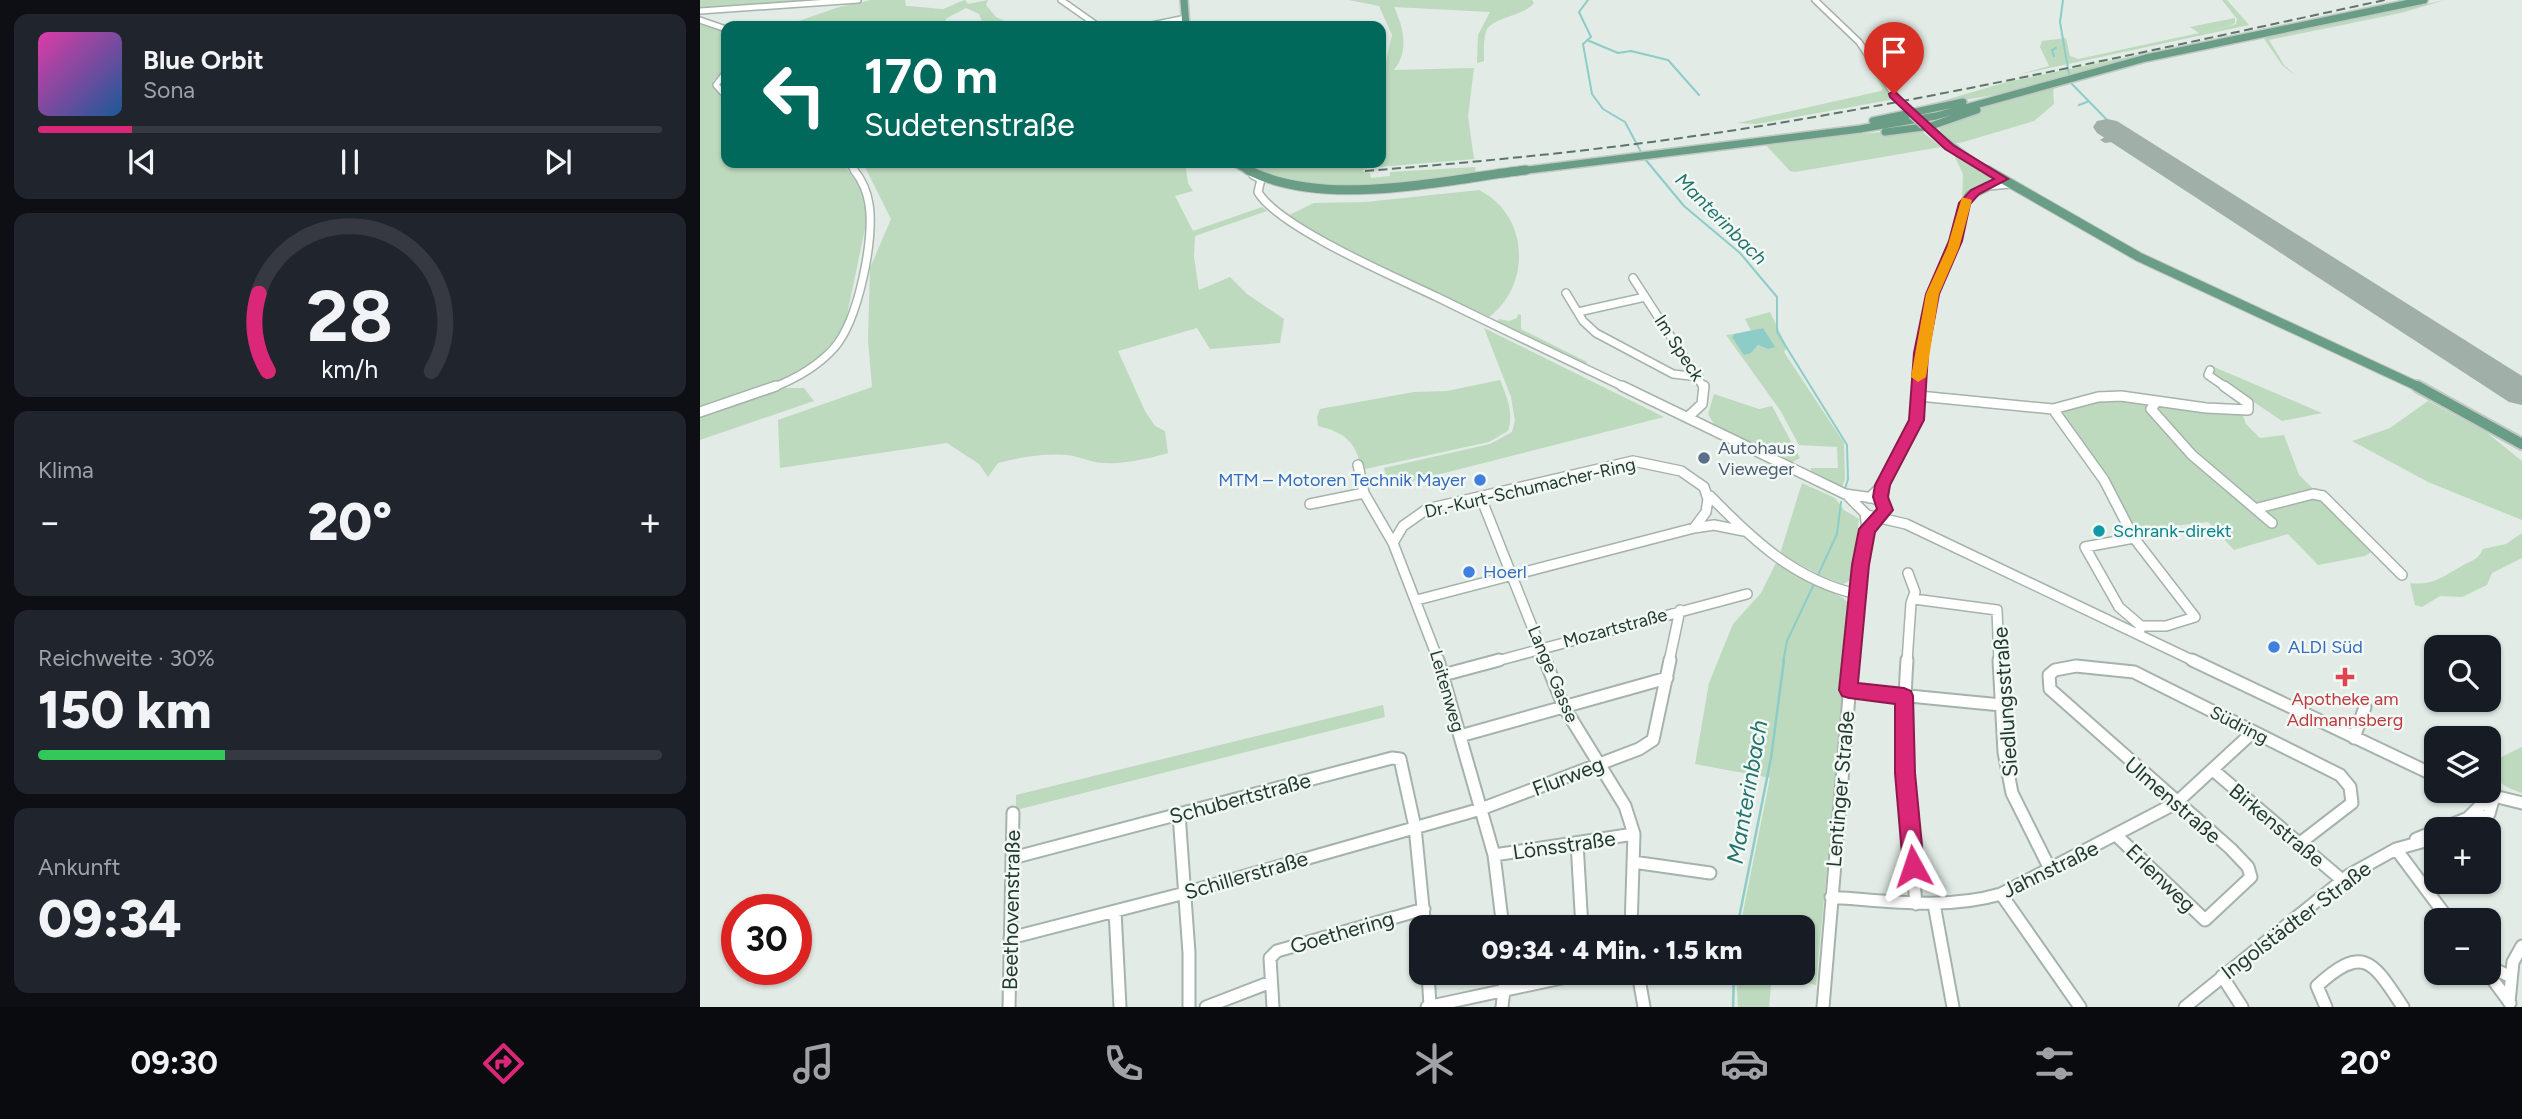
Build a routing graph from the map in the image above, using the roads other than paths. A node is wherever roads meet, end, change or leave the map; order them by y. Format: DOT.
graph roads {
  1 [pos="858,0"];
  2 [pos="1061,0"];
  3 [pos="1184,0"];
  4 [pos="1815,0"];
  5 [pos="2424,0"];
  6 [pos="700,11"];
  7 [pos="1186,18"];
  8 [pos="700,20"];
  9 [pos="1091,21"];
  10 [pos="1171,21"];
  11 [pos="721,27"];
  12 [pos="2040,86"];
  13 [pos="2024,91"];
  14 [pos="1909,111"];
  15 [pos="1925,123"];
  16 [pos="1941,124"];
  17 [pos="1819,134"];
  18 [pos="1940,139"];
  19 [pos="851,168"];
  20 [pos="1243,168"];
  21 [pos="1244,168"];
  22 [pos="1999,183"];
  23 [pos="1633,278"];
  24 [pos="1566,293"];
  25 [pos="1645,297"];
  26 [pos="1578,312"];
  27 [pos="2210,370"];
  28 [pos="1699,377"];
  29 [pos="1919,396"];
  30 [pos="2154,405"];
  31 [pos="2053,410"];
  32 [pos="700,412"];
  33 [pos="1688,417"];
  34 [pos="2522,444"];
  35 [pos="1358,464"];
  36 [pos="1883,485"];
  37 [pos="1364,493"];
  38 [pos="1710,496"];
  39 [pos="1481,498"];
  40 [pos="1310,504"];
  41 [pos="1865,504"];
  42 [pos="2258,509"];
  43 [pos="1881,511"];
  44 [pos="2272,523"];
  45 [pos="1694,528"];
  46 [pos="1867,529"];
  47 [pos="1744,531"];
  48 [pos="2134,538"];
  49 [pos="1393,543"];
  50 [pos="1908,573"];
  51 [pos="1513,575"];
  52 [pos="2402,575"];
  53 [pos="1746,594"];
  54 [pos="1857,594"];
  55 [pos="1914,599"];
  56 [pos="1417,600"];
  57 [pos="1680,610"];
  58 [pos="2140,631"];
  59 [pos="1541,649"];
  60 [pos="1443,675"];
  61 [pos="1667,678"];
  62 [pos="2048,681"];
  63 [pos="1849,690"];
  64 [pos="1904,696"];
  65 [pos="2001,705"];
  66 [pos="1564,707"];
  67 [pos="2365,707"];
  68 [pos="2253,732"];
  69 [pos="1460,736"];
  70 [pos="2354,738"];
  71 [pos="1599,764"];
  72 [pos="2213,770"];
  73 [pos="2424,770"];
  74 [pos="2501,798"];
  75 [pos="2176,803"];
  76 [pos="2481,803"];
  77 [pos="2522,803"];
  78 [pos="1481,809"];
  79 [pos="1013,813"];
  80 [pos="1179,814"];
  81 [pos="1415,827"];
  82 [pos="1634,834"];
  83 [pos="2117,836"];
  84 [pos="2424,840"];
  85 [pos="2412,842"];
  86 [pos="1577,843"];
  87 [pos="2300,843"];
  88 [pos="2396,849"];
  89 [pos="1494,855"];
  90 [pos="1012,858"];
  91 [pos="1633,862"];
  92 [pos="2049,867"];
  93 [pos="1710,873"];
  94 [pos="2342,880"];
  95 [pos="1185,893"];
  96 [pos="2001,894"];
  97 [pos="1831,897"];
  98 [pos="1916,904"];
  99 [pos="1934,904"];
  100 [pos="2440,908"];
  101 [pos="1424,909"];
  102 [pos="1115,911"];
  103 [pos="1424,915"];
  104 [pos="1501,915"];
  105 [pos="1581,915"];
  106 [pos="1631,915"];
  107 [pos="2206,920"];
  108 [pos="1010,939"];
  109 [pos="2522,946"];
  110 [pos="2501,973"];
  111 [pos="2222,976"];
  112 [pos="2511,978"];
  113 [pos="1271,982"];
  114 [pos="1428,985"];
  115 [pos="1506,985"];
  116 [pos="1532,985"];
  117 [pos="1640,985"];
  118 [pos="2497,985"];
  119 [pos="1506,991"];
  120 [pos="2511,1005"];
  121 [pos="1009,1007"];
  122 [pos="1120,1007"];
  123 [pos="1189,1007"];
  124 [pos="1206,1007"];
  125 [pos="1273,1007"];
  126 [pos="1428,1007"];
  127 [pos="1502,1007"];
  128 [pos="1644,1007"];
  129 [pos="1823,1007"];
  130 [pos="1953,1007"];
  131 [pos="2080,1007"];
  132 [pos="2185,1007"];
  133 [pos="2242,1007"];
  134 [pos="2326,1007"];
  135 [pos="2403,1007"];
  1 -- 6 [label="street"];
  2 -- 9 [label="street"];
  3 -- 7 [label="main road"];
  4 -- 14 [label="street, bridge"];
  5 -- 12 [label="main road"];
  7 -- 10 [label="street"];
  8 -- 11 [label="street"];
  12 -- 13 [label="main road"];
  12 -- 14 [label="main road"];
  13 -- 15 [label="main road"];
  13 -- 16 [label="main road"];
  14 -- 15 [label="main road, bridge"];
  14 -- 17 [label="main road"];
  15 -- 16 [label="main road"];
  15 -- 17 [label="main road"];
  15 -- 18 [label="main road"];
  16 -- 18 [label="main road"];
  17 -- 21 [label="main road"];
  18 -- 22 [label="main road"];
  19 -- 32 [label="street"];
  20 -- 33 [label="street"];
  22 -- 29 [label="street"];
  22 -- 34 [label="main road"];
  23 -- 25 [label="street, Im Speck"];
  24 -- 26 [label="street"];
  25 -- 26 [label="street"];
  25 -- 28 [label="street, Im Speck"];
  26 -- 28 [label="street"];
  27 -- 30 [label="street"];
  28 -- 33 [label="street, Im Speck"];
  29 -- 31 [label="street"];
  29 -- 36 [label="street"];
  30 -- 31 [label="street"];
  30 -- 42 [label="street"];
  31 -- 48 [label="street"];
  33 -- 41 [label="street"];
  35 -- 37 [label="street, Leitenweg"];
  36 -- 41 [label="street"];
  36 -- 43 [label="street"];
  37 -- 40 [label="street"];
  37 -- 49 [label="street, Leitenweg"];
  38 -- 39 [label="street, Dr.-Kurt-Schumacher-Ring"];
  38 -- 45 [label="street"];
  38 -- 47 [label="street, Dr.-Kurt-Schumacher-Ring"];
  39 -- 49 [label="street, Dr.-Kurt-Schumacher-Ring"];
  39 -- 51 [label="street, Lange Gasse"];
  41 -- 43 [label="street"];
  41 -- 43 [label="street"];
  41 -- 46 [label="street, Lentinger Straße"];
  42 -- 44 [label="street"];
  42 -- 52 [label="street"];
  43 -- 46 [label="street, Lentinger Straße"];
  43 -- 58 [label="street"];
  45 -- 47 [label="street"];
  45 -- 51 [label="street"];
  46 -- 54 [label="street, Lentinger Straße"];
  47 -- 54 [label="street, Dr.-Kurt-Schumacher-Ring"];
  48 -- 58 [label="street"];
  48 -- 58 [label="street"];
  49 -- 56 [label="street, Leitenweg"];
  50 -- 55 [label="street"];
  51 -- 56 [label="street"];
  51 -- 59 [label="street, Lange Gasse"];
  53 -- 57 [label="street, Mozartstraße"];
  54 -- 63 [label="street, Lentinger Straße"];
  55 -- 64 [label="street"];
  55 -- 65 [label="street, Siedlungsstraße"];
  56 -- 60 [label="street, Leitenweg"];
  57 -- 59 [label="street, Mozartstraße"];
  57 -- 61 [label="street"];
  58 -- 70 [label="street"];
  59 -- 60 [label="street, Mozartstraße"];
  59 -- 66 [label="street, Lange Gasse"];
  60 -- 69 [label="street, Leitenweg"];
  61 -- 66 [label="street"];
  61 -- 71 [label="street, Flurweg"];
  62 -- 68 [label="street, Südring"];
  62 -- 75 [label="street, Ulmenstraße"];
  63 -- 64 [label="street"];
  63 -- 97 [label="street, Lentinger Straße"];
  64 -- 65 [label="street"];
  64 -- 98 [label="street"];
  65 -- 92 [label="street, Siedlungsstraße"];
  66 -- 69 [label="street"];
  66 -- 71 [label="street, Lange Gasse"];
  67 -- 70 [label="street"];
  68 -- 72 [label="street, Jahnstraße"];
  68 -- 87 [label="street, Südring"];
  69 -- 78 [label="street, Leitenweg"];
  70 -- 73 [label="street"];
  71 -- 78 [label="street, Flurweg"];
  71 -- 82 [label="street, Lange Gasse"];
  72 -- 75 [label="street, Jahnstraße"];
  72 -- 87 [label="street, Birkenstraße"];
  74 -- 77 [label="street"];
  75 -- 83 [label="street, Jahnstraße"];
  75 -- 107 [label="street, Ulmenstraße"];
  76 -- 85 [label="street, Ingolstädter Straße"];
  78 -- 81 [label="street, Schillerstraße"];
  78 -- 89 [label="street, Leitenweg"];
  79 -- 90 [label="street, Beethovenstraße"];
  80 -- 81 [label="street, Schubertstraße"];
  80 -- 90 [label="street, Schubertstraße"];
  80 -- 95 [label="street"];
  81 -- 95 [label="street, Schillerstraße"];
  81 -- 101 [label="street"];
  82 -- 86 [label="street, Lönsstraße"];
  82 -- 91 [label="street, Lange Gasse"];
  83 -- 92 [label="street, Jahnstraße"];
  83 -- 107 [label="street, Erlenweg"];
  84 -- 85 [label="street, Ingolstädter Straße"];
  85 -- 88 [label="street, Ingolstädter Straße"];
  86 -- 89 [label="street, Lönsstraße"];
  86 -- 105 [label="street"];
  87 -- 94 [label="street, Birkenstraße"];
  88 -- 94 [label="street, Ingolstädter Straße"];
  88 -- 100 [label="street"];
  89 -- 104 [label="street, Leitenweg"];
  90 -- 108 [label="street, Beethovenstraße"];
  91 -- 93 [label="street"];
  91 -- 106 [label="street, Lange Gasse"];
  92 -- 96 [label="street, Jahnstraße"];
  94 -- 111 [label="street, Ingolstädter Straße"];
  95 -- 102 [label="street, Schillerstraße"];
  95 -- 123 [label="street"];
  96 -- 99 [label="street, Jahnstraße"];
  96 -- 131 [label="street"];
  97 -- 98 [label="street, Jahnstraße"];
  97 -- 129 [label="street, Lentinger Straße"];
  98 -- 99 [label="street, Jahnstraße"];
  99 -- 130 [label="street"];
  101 -- 103 [label="street"];
  101 -- 113 [label="street, Goethering"];
  102 -- 108 [label="street, Schillerstraße"];
  102 -- 122 [label="street"];
  108 -- 121 [label="street, Beethovenstraße"];
  109 -- 112 [label="street"];
  110 -- 112 [label="street"];
  111 -- 132 [label="street, Ingolstädter Straße"];
  111 -- 133 [label="street"];
  112 -- 120 [label="street"];
  113 -- 124 [label="street"];
  113 -- 125 [label="street, Goethering"];
  114 -- 126 [label="street"];
  115 -- 119 [label="street"];
  116 -- 119 [label="street"];
  117 -- 128 [label="street"];
  118 -- 120 [label="street"];
  119 -- 126 [label="street"];
  119 -- 127 [label="street"];
  134 -- 135 [label="street"];
}
